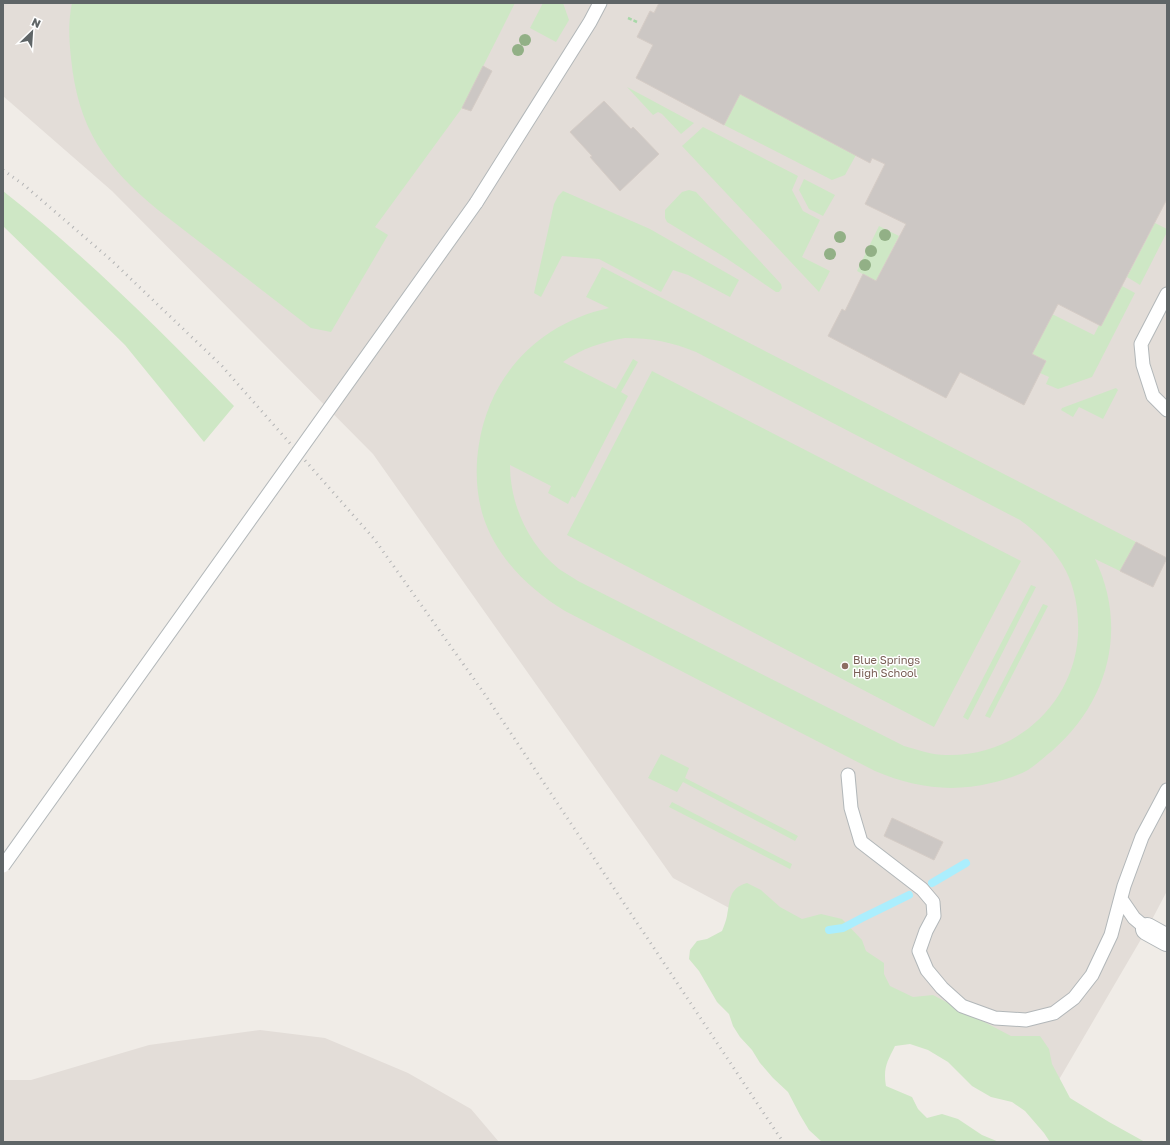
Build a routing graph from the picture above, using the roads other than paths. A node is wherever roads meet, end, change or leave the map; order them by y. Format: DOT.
graph roads {
  1 [pos="600,3"];
  2 [pos="1167,294"];
  3 [pos="1167,410"];
  4 [pos="848,774"];
  5 [pos="1167,790"];
  6 [pos="3,866"];
  7 [pos="1121,899"];
  8 [pos="1147,929"];
  9 [pos="1167,940"];
  1 -- 6 [label="lane, bridge"];
  2 -- 3 [label="lane"];
  4 -- 7 [label="lane"];
  5 -- 7 [label="lane"];
  7 -- 8 [label="lane"];
  8 -- 9 [label="street"];
}
